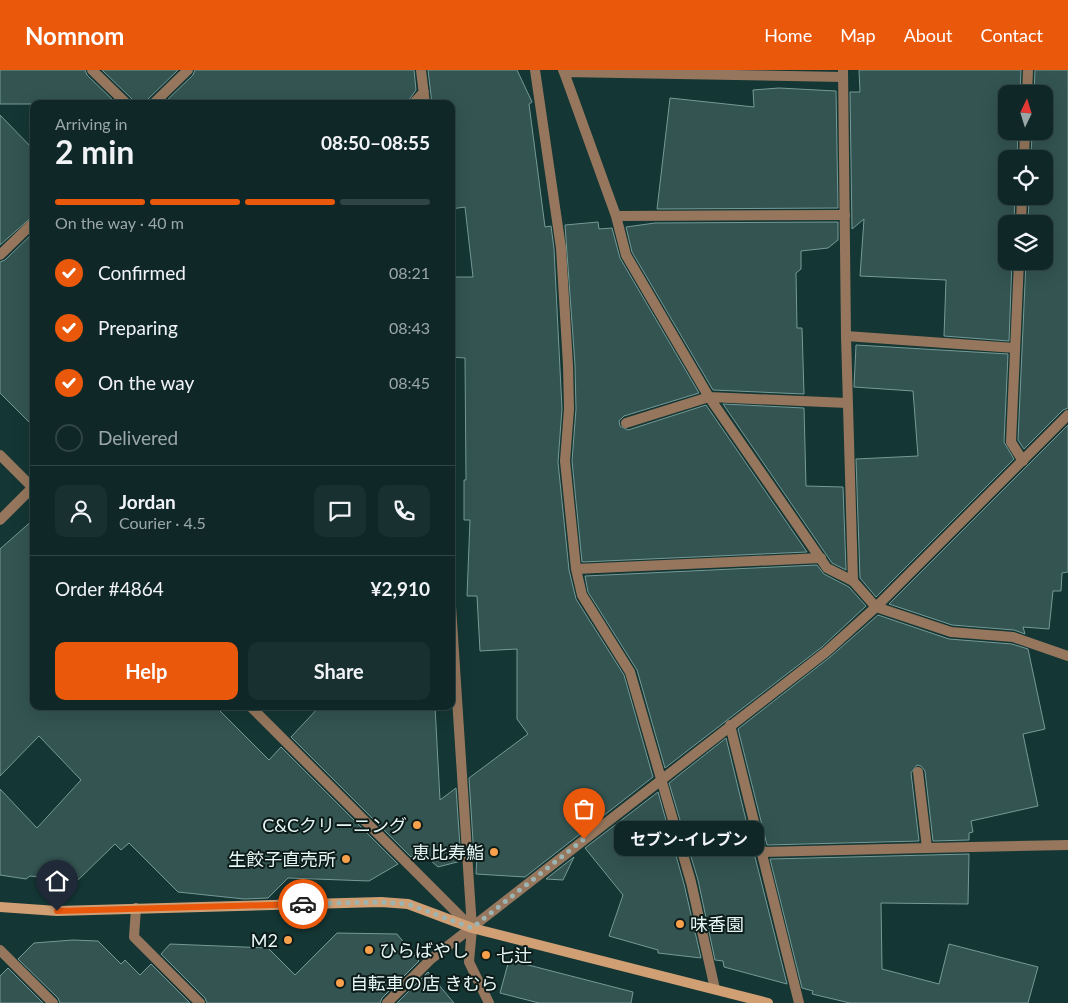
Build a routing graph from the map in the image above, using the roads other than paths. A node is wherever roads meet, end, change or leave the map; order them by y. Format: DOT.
graph roads {
  1 [pos="92,70"];
  2 [pos="188,70"];
  3 [pos="421,70"];
  4 [pos="535,70"];
  5 [pos="1028,70"];
  6 [pos="563,71"];
  7 [pos="843,74"];
  8 [pos="1027,85"];
  9 [pos="424,92"];
  10 [pos="123,100"];
  11 [pos="157,100"];
  12 [pos="417,100"];
  13 [pos="425,100"];
  14 [pos="845,214"];
  15 [pos="616,216"];
  16 [pos="30,226"];
  17 [pos="0,256"];
  18 [pos="1019,270"];
  19 [pos="846,336"];
  20 [pos="1015,348"];
  21 [pos="709,397"];
  22 [pos="847,403"];
  23 [pos="1068,415"];
  24 [pos="626,423"];
  25 [pos="0,455"];
  26 [pos="1023,461"];
  27 [pos="30,485"];
  28 [pos="30,491"];
  29 [pos="0,520"];
  30 [pos="821,558"];
  31 [pos="576,569"];
  32 [pos="853,581"];
  33 [pos="876,607"];
  34 [pos="1068,656"];
  35 [pos="455,659"];
  36 [pos="254,710"];
  37 [pos="730,725"];
  38 [pos="918,772"];
  39 [pos="660,779"];
  40 [pos="1068,846"];
  41 [pos="927,848"];
  42 [pos="761,852"];
  43 [pos="0,907"];
  44 [pos="136,908"];
  45 [pos="472,928"];
  46 [pos="0,950"];
  47 [pos="715,989"];
  48 [pos="53,1003"];
  49 [pos="200,1003"];
  50 [pos="387,1003"];
  51 [pos="489,1003"];
  52 [pos="768,1003"];
  53 [pos="799,1003"];
  1 -- 10 [label="street"];
  2 -- 11 [label="street"];
  3 -- 9 [label="street"];
  4 -- 31 [label="street"];
  5 -- 8 [label="street"];
  6 -- 7 [label="street"];
  6 -- 15 [label="street"];
  7 -- 14 [label="street"];
  9 -- 12 [label="street"];
  9 -- 13 [label="street"];
  14 -- 15 [label="street"];
  14 -- 19 [label="street"];
  15 -- 21 [label="street"];
  16 -- 17 [label="street"];
  18 -- 20 [label="street"];
  19 -- 20 [label="street"];
  19 -- 22 [label="street"];
  20 -- 26 [label="street"];
  21 -- 22 [label="street"];
  21 -- 24 [label="street"];
  21 -- 30 [label="street"];
  22 -- 32 [label="street"];
  23 -- 26 [label="street"];
  25 -- 27 [label="street"];
  26 -- 33 [label="street"];
  28 -- 29 [label="street"];
  30 -- 31 [label="street"];
  30 -- 32 [label="street"];
  31 -- 39 [label="street"];
  32 -- 33 [label="street"];
  33 -- 34 [label="street"];
  33 -- 37 [label="street"];
  35 -- 45 [label="street"];
  36 -- 45 [label="street"];
  37 -- 39 [label="street"];
  37 -- 42 [label="street"];
  38 -- 41 [label="street"];
  39 -- 45 [label="street"];
  39 -- 47 [label="street"];
  40 -- 41 [label="street"];
  41 -- 42 [label="street"];
  42 -- 53 [label="street"];
  43 -- 44 [label="street"];
  44 -- 45 [label="street"];
  44 -- 49 [label="street"];
  45 -- 47 [label="street"];
  45 -- 50 [label="street"];
  45 -- 51 [label="street"];
  46 -- 48 [label="street"];
  47 -- 52 [label="street"];
}
